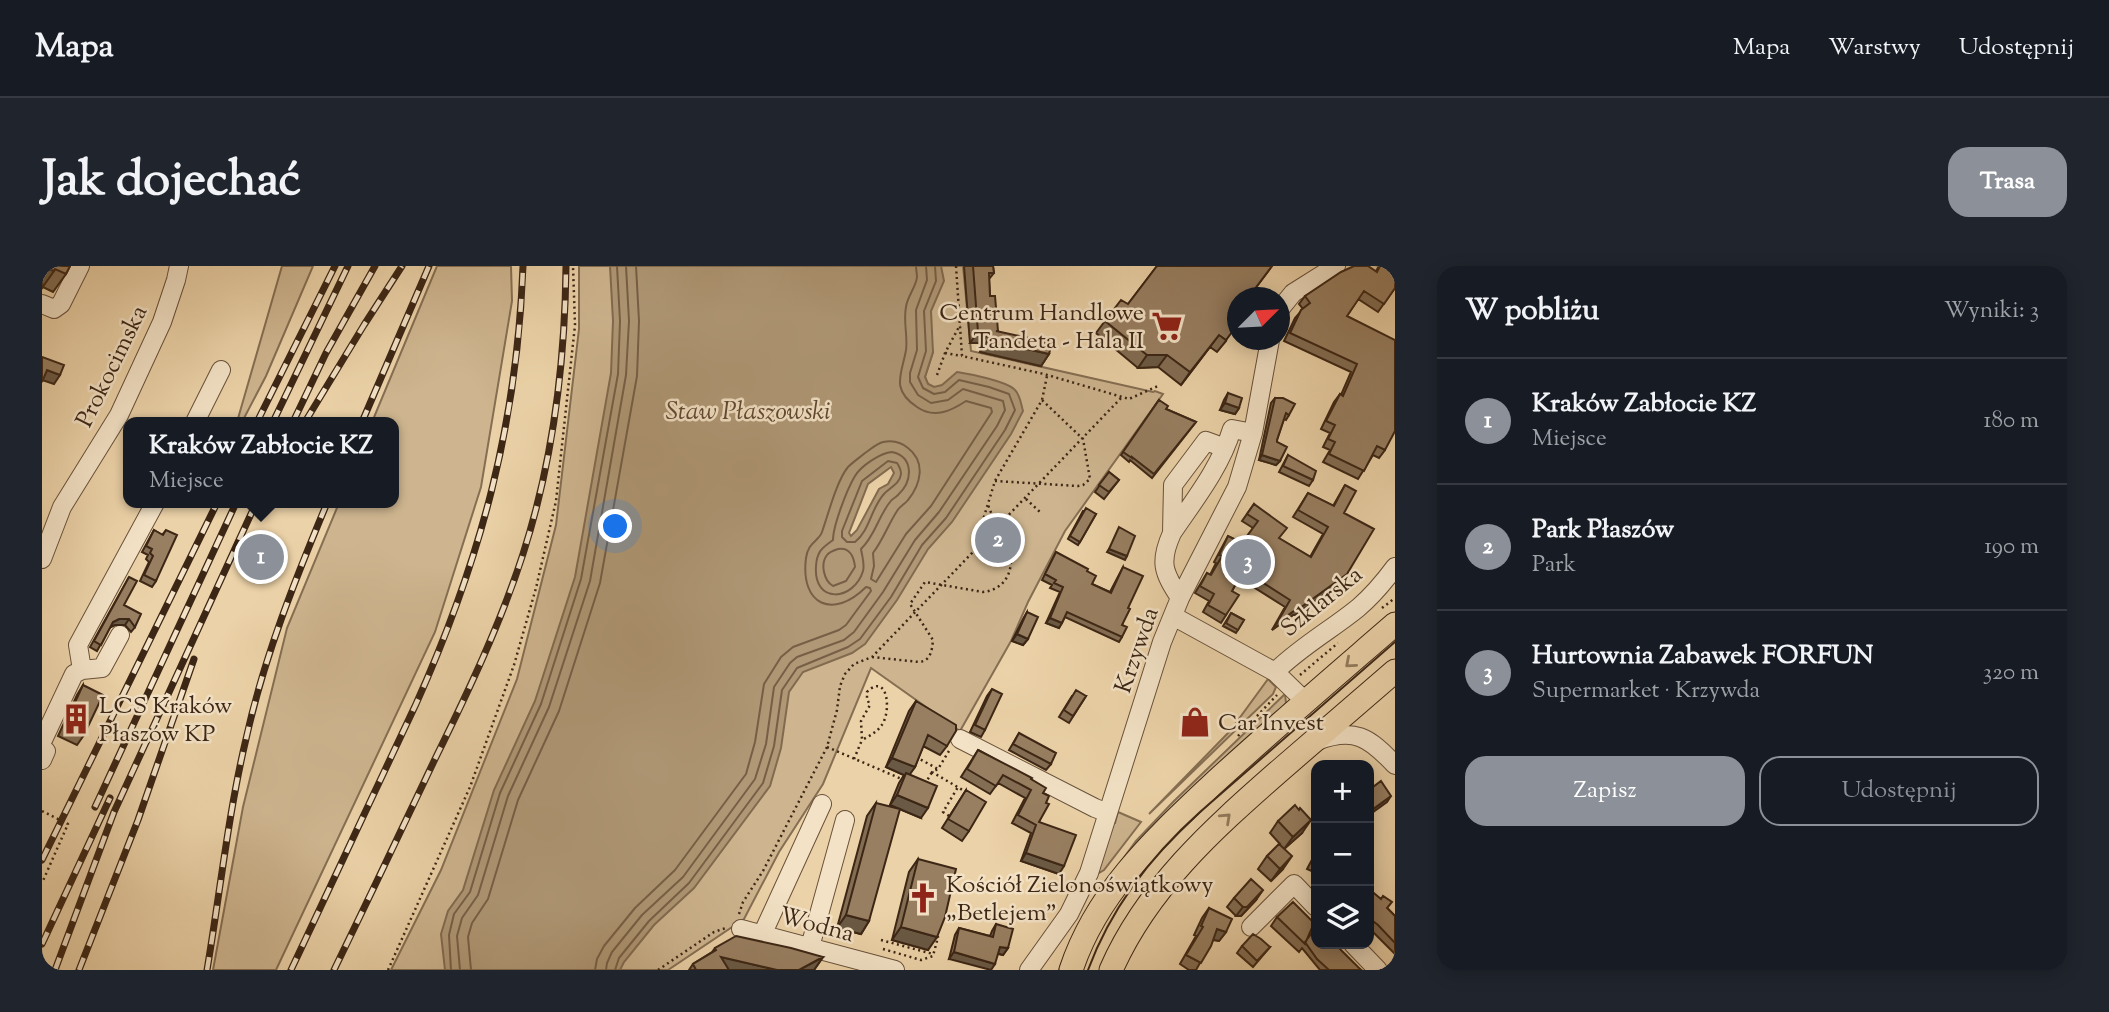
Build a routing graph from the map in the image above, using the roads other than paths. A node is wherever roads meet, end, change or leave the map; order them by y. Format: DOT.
graph roads {
  1 [pos="80,266"];
  2 [pos="179,266"];
  3 [pos="1336,266"];
  4 [pos="1290,296"];
  5 [pos="42,303"];
  6 [pos="1268,350"];
  7 [pos="221,370"];
  8 [pos="198,417"];
  9 [pos="1253,433"];
  10 [pos="1225,449"];
  11 [pos="152,508"];
  12 [pos="1172,533"];
  13 [pos="42,559"];
  14 [pos="1395,567"];
  15 [pos="1180,598"];
  16 [pos="1172,616"];
  17 [pos="1395,624"];
  18 [pos="120,635"];
  19 [pos="82,670"];
  20 [pos="1275,672"];
  21 [pos="1383,683"];
  22 [pos="1306,702"];
  23 [pos="1365,738"];
  24 [pos="42,742"];
  25 [pos="956,742"];
  26 [pos="1313,742"];
  27 [pos="42,749"];
  28 [pos="42,760"];
  29 [pos="1395,765"];
  30 [pos="822,804"];
  31 [pos="1108,813"];
  32 [pos="845,820"];
  33 [pos="1311,902"];
  34 [pos="1251,927"];
  35 [pos="741,929"];
  36 [pos="762,935"];
  37 [pos="810,947"];
  38 [pos="1358,949"];
  39 [pos="892,962"];
  40 [pos="838,963"];
  41 [pos="1029,970"];
  42 [pos="1071,970"];
  43 [pos="1111,970"];
  44 [pos="1378,970"];
  1 -- 5 [label="street"];
  2 -- 13 [label="street, Prokocimska"];
  3 -- 4 [label="street"];
  6 -- 9 [label="street, Krzywda"];
  7 -- 8 [label="street"];
  9 -- 10 [label="street"];
  9 -- 15 [label="street, Krzywda"];
  10 -- 12 [label="street"];
  10 -- 12 [label="street"];
  11 -- 19 [label="street"];
  12 -- 15 [label="street"];
  14 -- 20 [label="street, Szklarska"];
  15 -- 16 [label="street, Krzywda"];
  16 -- 20 [label="street"];
  16 -- 31 [label="street, Krzywda"];
  17 -- 22 [label="main road, one-way"];
  18 -- 19 [label="street"];
  19 -- 24 [label="street"];
  20 -- 22 [label="street"];
  21 -- 23 [label="street"];
  21 -- 26 [label="main road"];
  22 -- 42 [label="main road"];
  23 -- 26 [label="street"];
  23 -- 29 [label="street"];
  25 -- 31 [label="street"];
  43 -- 26 [label="main road, one-way"];
  27 -- 28 [label="street"];
  30 -- 36 [label="street"];
  31 -- 41 [label="street, Krzywda"];
  32 -- 37 [label="street"];
  33 -- 34 [label="street"];
  35 -- 36 [label="street, Wodna"];
  36 -- 37 [label="street, Wodna"];
  37 -- 40 [label="street, Wodna"];
  38 -- 44 [label="street"];
  39 -- 40 [label="street, Wodna"];
}
